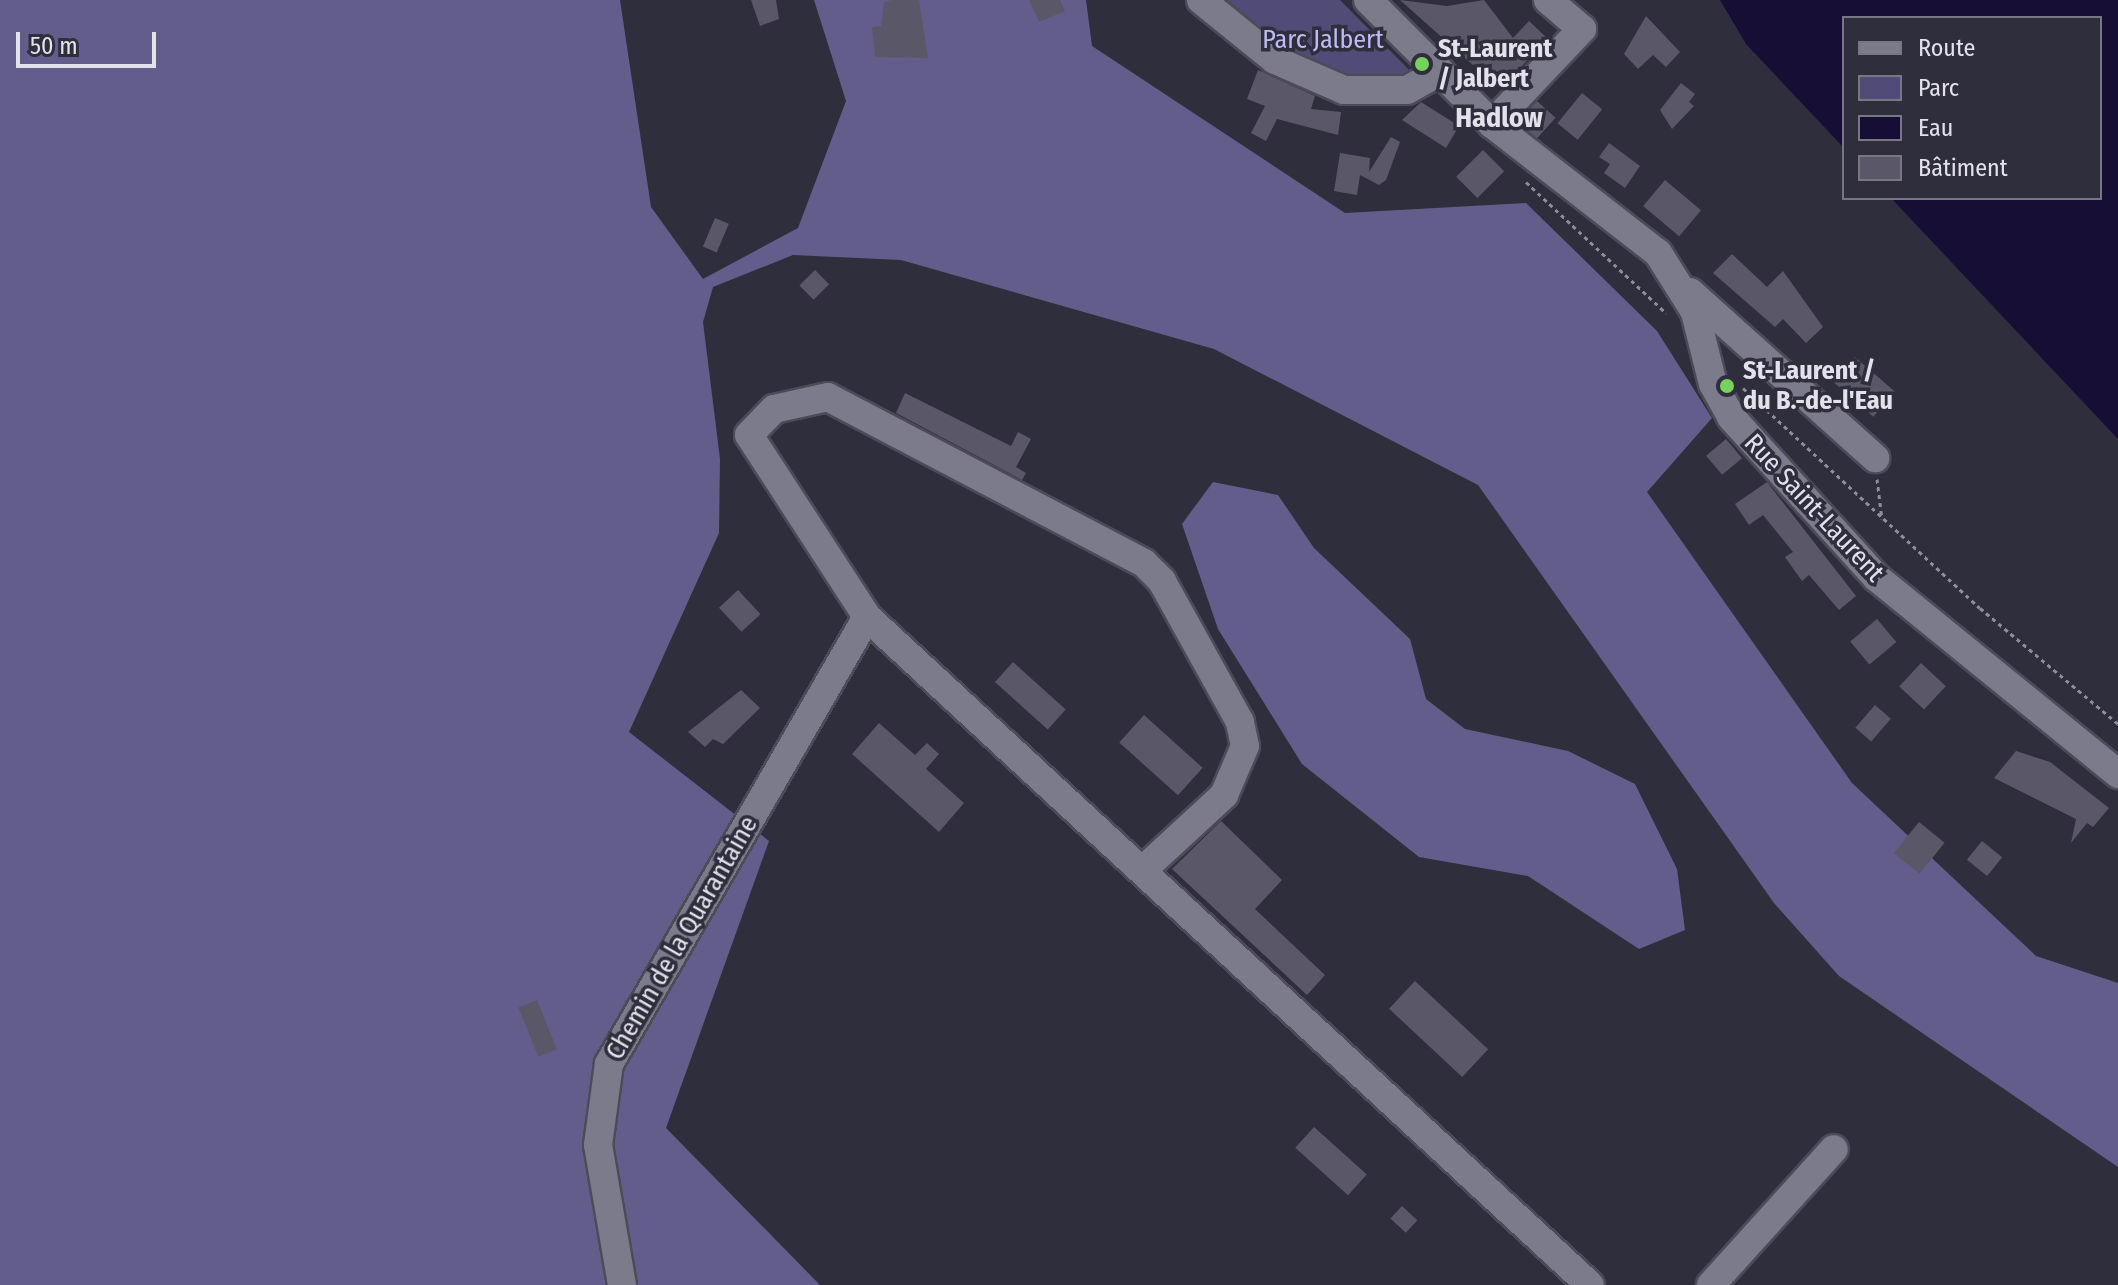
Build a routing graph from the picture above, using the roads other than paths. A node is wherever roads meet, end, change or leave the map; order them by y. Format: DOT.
graph roads {
  1 [pos="1201,0"];
  2 [pos="1368,0"];
  3 [pos="1548,0"];
  4 [pos="1440,72"];
  5 [pos="1492,124"];
  6 [pos="1683,286"];
  7 [pos="1875,458"];
  8 [pos="867,617"];
  9 [pos="2118,774"];
  10 [pos="1145,868"];
  11 [pos="1834,1149"];
  12 [pos="622,1285"];
  13 [pos="1590,1285"];
  14 [pos="1711,1285"];
  1 -- 4 [label="street"];
  2 -- 4 [label="street, Rue Saint-Laurent"];
  3 -- 5 [label="street"];
  4 -- 5 [label="street, Rue Saint-Laurent"];
  5 -- 6 [label="street, Rue Saint-Laurent"];
  6 -- 7 [label="street"];
  6 -- 9 [label="street, Rue Saint-Laurent"];
  8 -- 10 [label="street"];
  8 -- 10 [label="street"];
  8 -- 12 [label="street, Chemin de la Quarantaine"];
  10 -- 13 [label="street"];
  11 -- 14 [label="street"];
}
